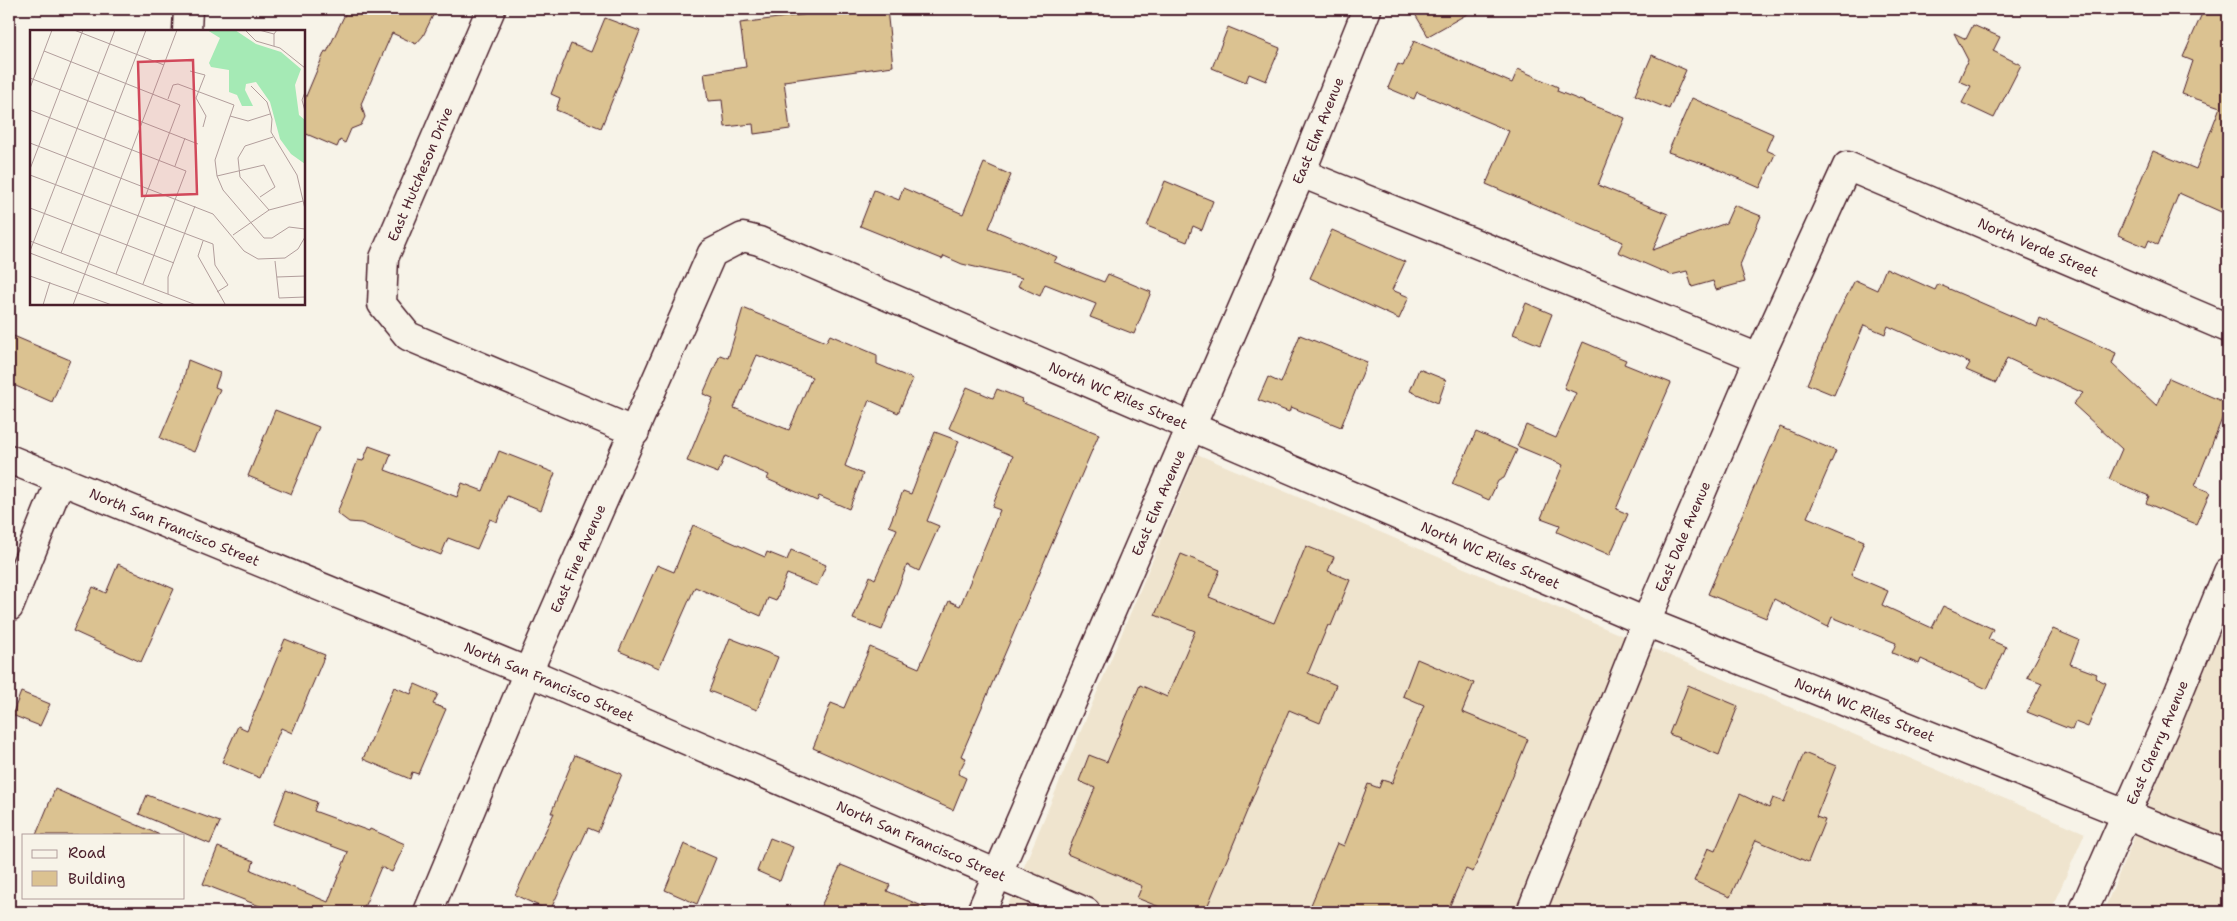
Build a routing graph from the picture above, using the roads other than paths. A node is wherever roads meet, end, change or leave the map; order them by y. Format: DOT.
graph roads {
  1 [pos="188,9"];
  2 [pos="491,9"];
  3 [pos="1367,9"];
  4 [pos="187,30"];
  5 [pos="1847,166"];
  6 [pos="1301,173"];
  7 [pos="759,241"];
  8 [pos="2228,328"];
  9 [pos="1759,358"];
  10 [pos="1192,427"];
  11 [pos="635,432"];
  12 [pos="9,459"];
  13 [pos="60,481"];
  14 [pos="2228,572"];
  15 [pos="9,607"];
  16 [pos="1646,622"];
  17 [pos="528,672"];
  18 [pos="2126,813"];
  19 [pos="2228,855"];
  20 [pos="997,874"];
  21 [pos="428,912"];
  22 [pos="981,912"];
  23 [pos="1086,912"];
  24 [pos="1531,912"];
  25 [pos="2083,912"];
  1 -- 4 [label="street"];
  2 -- 11 [label="street, East Hutcheson Drive"];
  3 -- 6 [label="street, East Elm Avenue"];
  5 -- 8 [label="street, North Verde Street"];
  5 -- 9 [label="street, East Dale Avenue"];
  6 -- 9 [label="street"];
  6 -- 10 [label="street, East Elm Avenue"];
  7 -- 10 [label="street, North WC Riles Street"];
  7 -- 11 [label="street, East Fine Avenue"];
  9 -- 16 [label="street, East Dale Avenue"];
  10 -- 16 [label="street, North WC Riles Street"];
  10 -- 20 [label="street, East Elm Avenue"];
  11 -- 17 [label="street, East Fine Avenue"];
  12 -- 13 [label="street, North San Francisco Street"];
  13 -- 15 [label="street"];
  13 -- 17 [label="street, North San Francisco Street"];
  14 -- 18 [label="street, East Cherry Avenue"];
  16 -- 18 [label="street, North WC Riles Street"];
  16 -- 24 [label="street, East Dale Avenue"];
  17 -- 20 [label="street, North San Francisco Street"];
  17 -- 21 [label="street, East Fine Avenue"];
  18 -- 19 [label="street, North WC Riles Street"];
  18 -- 25 [label="street, East Cherry Avenue"];
  20 -- 22 [label="street, East Elm Avenue"];
  20 -- 23 [label="street, North San Francisco Street"];
}
